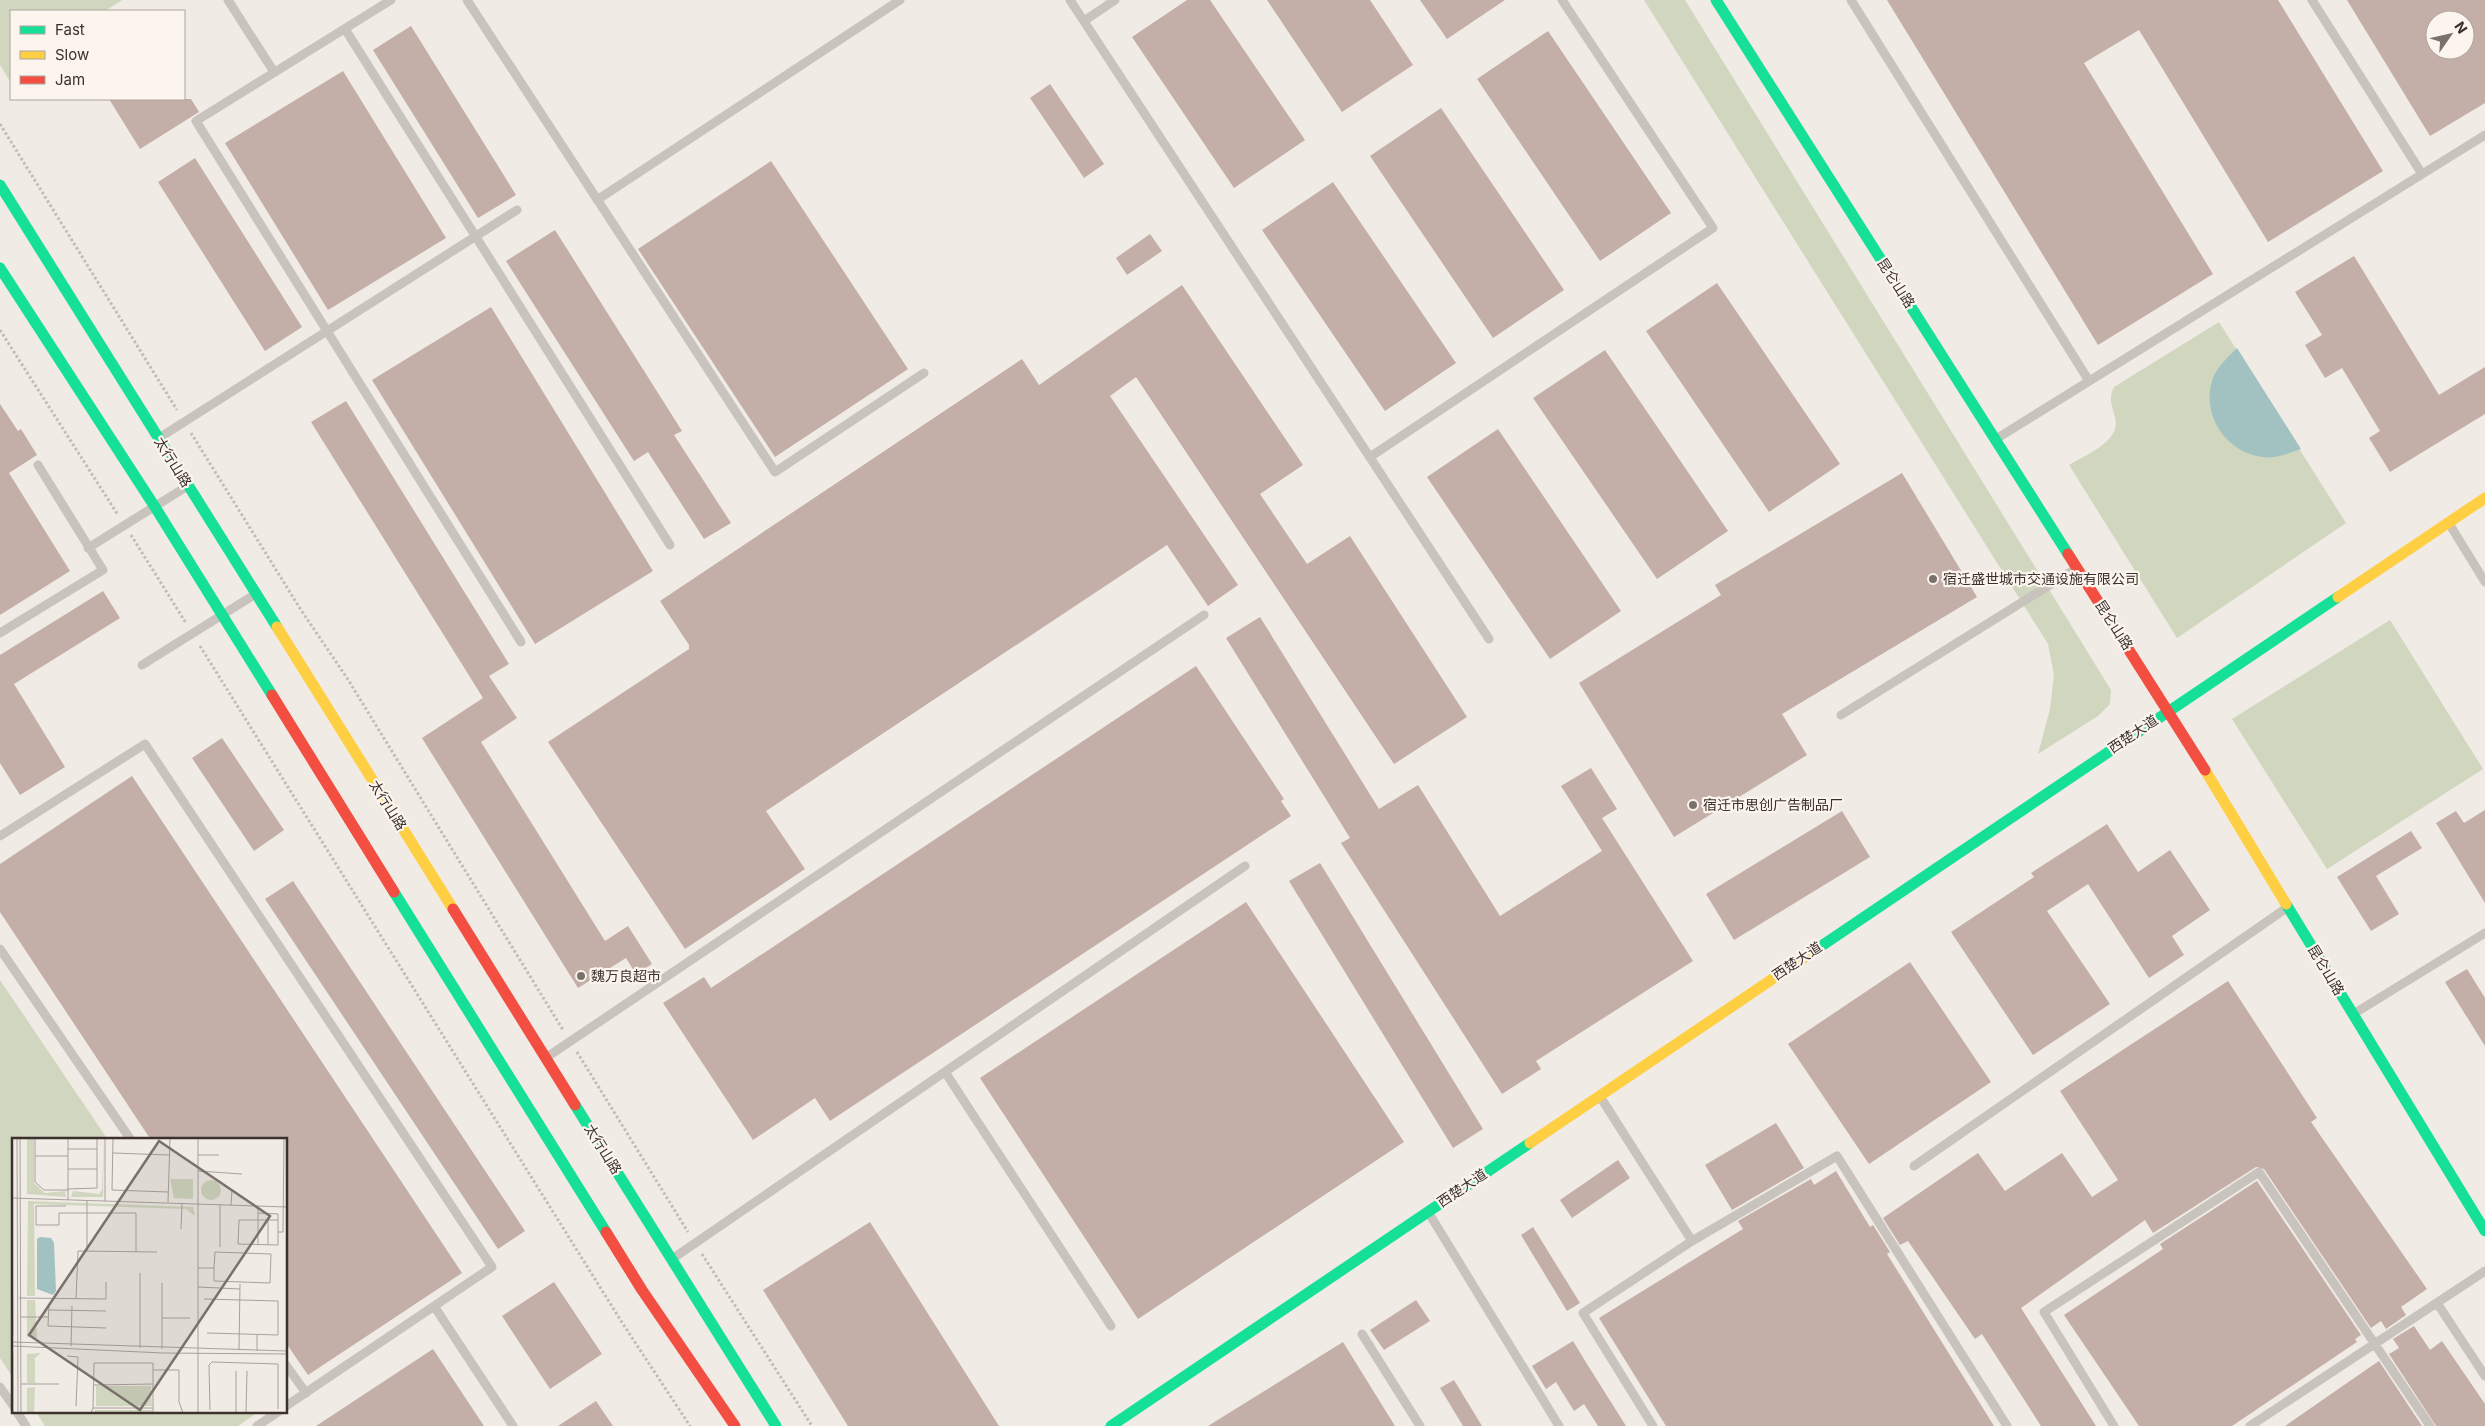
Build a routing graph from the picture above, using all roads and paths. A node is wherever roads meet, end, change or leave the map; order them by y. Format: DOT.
graph roads {
  1 [pos="228,0"];
  2 [pos="391,0"];
  3 [pos="467,0"];
  4 [pos="900,0"];
  5 [pos="1070,0"];
  6 [pos="1115,0"];
  7 [pos="1562,0"];
  8 [pos="1716,0"];
  9 [pos="1852,0"];
  10 [pos="2312,0"];
  11 [pos="1084,21"];
  12 [pos="345,29"];
  13 [pos="274,72"];
  14 [pos="0,124"];
  15 [pos="2485,135"];
  16 [pos="2422,174"];
  17 [pos="0,185"];
  18 [pos="597,200"];
  19 [pos="518,210"];
  20 [pos="476,236"];
  21 [pos="0,268"];
  22 [pos="0,330"];
  23 [pos="327,331"];
  24 [pos="924,372"];
  25 [pos="2089,381"];
  26 [pos="184,422"];
  27 [pos="158,438"];
  28 [pos="1996,440"];
  29 [pos="1370,457"];
  30 [pos="38,465"];
  31 [pos="188,486"];
  32 [pos="2485,498"];
  33 [pos="155,506"];
  34 [pos="2449,522"];
  35 [pos="125,525"];
  36 [pos="670,545"];
  37 [pos="88,548"];
  38 [pos="2078,568"];
  39 [pos="2485,582"];
  40 [pos="256,594"];
  41 [pos="1204,614"];
  42 [pos="222,615"];
  43 [pos="0,633"];
  44 [pos="192,634"];
  45 [pos="1489,639"];
  46 [pos="521,642"];
  47 [pos="142,665"];
  48 [pos="2168,710"];
  49 [pos="1841,715"];
  50 [pos="0,836"];
  51 [pos="1245,866"];
  52 [pos="2288,907"];
  53 [pos="2485,933"];
  54 [pos="0,949"];
  55 [pos="2353,1014"];
  56 [pos="570,1041"];
  57 [pos="546,1058"];
  58 [pos="945,1072"];
  59 [pos="1599,1095"];
  60 [pos="130,1138"];
  61 [pos="1914,1166"];
  62 [pos="1428,1211"];
  63 [pos="2485,1232"];
  64 [pos="1692,1241"];
  65 [pos="696,1243"];
  66 [pos="672,1259"];
  67 [pos="2485,1271"];
  68 [pos="2437,1303"];
  69 [pos="434,1306"];
  70 [pos="1111,1326"];
  71 [pos="1362,1334"];
  72 [pos="2375,1344"];
  73 [pos="288,1368"];
  74 [pos="2485,1376"];
  75 [pos="0,1387"];
  76 [pos="306,1393"];
  77 [pos="12,1404"];
  78 [pos="288,1405"];
  79 [pos="18,1414"];
  80 [pos="275,1414"];
  81 [pos="26,1426"];
  82 [pos="257,1426"];
  83 [pos="513,1426"];
  84 [pos="690,1426"];
  85 [pos="735,1426"];
  86 [pos="776,1426"];
  87 [pos="812,1426"];
  88 [pos="1111,1426"];
  89 [pos="1420,1426"];
  90 [pos="1559,1426"];
  91 [pos="1653,1426"];
  92 [pos="2007,1426"];
  93 [pos="2114,1426"];
  94 [pos="2250,1426"];
  95 [pos="2430,1426"];
  1 -- 13 [label="lane"];
  2 -- 12 [label="lane"];
  3 -- 18 [label="lane"];
  4 -- 18 [label="lane"];
  5 -- 11 [label="lane"];
  6 -- 11 [label="lane"];
  7 -- 29 [label="lane"];
  8 -- 28 [label="street, 昆仑山路"];
  9 -- 25 [label="lane"];
  10 -- 16 [label="lane"];
  11 -- 29 [label="lane"];
  12 -- 13 [label="lane"];
  12 -- 20 [label="lane"];
  13 -- 23 [label="lane"];
  14 -- 26 [label="path"];
  15 -- 16 [label="lane"];
  16 -- 25 [label="lane"];
  17 -- 27 [label="street, 太行山路"];
  18 -- 24 [label="lane"];
  19 -- 20 [label="lane"];
  20 -- 23 [label="lane"];
  20 -- 36 [label="lane"];
  21 -- 33 [label="street"];
  22 -- 35 [label="path"];
  23 -- 26 [label="lane"];
  23 -- 46 [label="lane"];
  25 -- 28 [label="lane"];
  26 -- 27 [label="lane"];
  26 -- 56 [label="path"];
  27 -- 31 [label="street, 太行山路"];
  28 -- 38 [label="street, 昆仑山路"];
  29 -- 45 [label="lane"];
  30 -- 37 [label="lane"];
  31 -- 33 [label="lane"];
  31 -- 40 [label="street, 太行山路"];
  32 -- 34 [label="street, 西楚大道"];
  33 -- 35 [label="lane"];
  33 -- 42 [label="street"];
  34 -- 39 [label="lane"];
  34 -- 48 [label="street, 西楚大道"];
  35 -- 37 [label="lane"];
  35 -- 44 [label="path"];
  37 -- 43 [label="lane"];
  38 -- 48 [label="street, 昆仑山路"];
  38 -- 49 [label="lane"];
  40 -- 42 [label="lane"];
  40 -- 57 [label="street, 太行山路"];
  41 -- 56 [label="lane"];
  42 -- 44 [label="lane"];
  42 -- 85 [label="street"];
  44 -- 47 [label="lane"];
  44 -- 84 [label="path"];
  48 -- 52 [label="street, 昆仑山路"];
  48 -- 59 [label="street, 西楚大道"];
  50 -- 69 [label="lane"];
  51 -- 58 [label="lane"];
  52 -- 55 [label="street, 昆仑山路"];
  52 -- 61 [label="lane"];
  53 -- 55 [label="lane"];
  54 -- 60 [label="lane"];
  55 -- 63 [label="street, 昆仑山路"];
  56 -- 57 [label="lane"];
  56 -- 65 [label="path"];
  57 -- 66 [label="street, 太行山路"];
  58 -- 65 [label="lane"];
  58 -- 70 [label="lane"];
  59 -- 62 [label="street, 西楚大道"];
  59 -- 64 [label="lane"];
  62 -- 88 [label="street, 西楚大道"];
  62 -- 90 [label="lane"];
  64 -- 91 [label="lane"];
  64 -- 92 [label="lane"];
  65 -- 66 [label="lane"];
  65 -- 87 [label="path"];
  66 -- 86 [label="street, 太行山路"];
  67 -- 68 [label="lane"];
  68 -- 72 [label="lane"];
  68 -- 74 [label="lane"];
  69 -- 76 [label="lane"];
  69 -- 83 [label="lane"];
  71 -- 89 [label="lane"];
  72 -- 93 [label="lane"];
  72 -- 94 [label="lane"];
  72 -- 95 [label="lane"];
  73 -- 76 [label="lane"];
  75 -- 77 [label="lane"];
  76 -- 78 [label="lane"];
  79 -- 81 [label="lane"];
  80 -- 82 [label="lane"];
}
